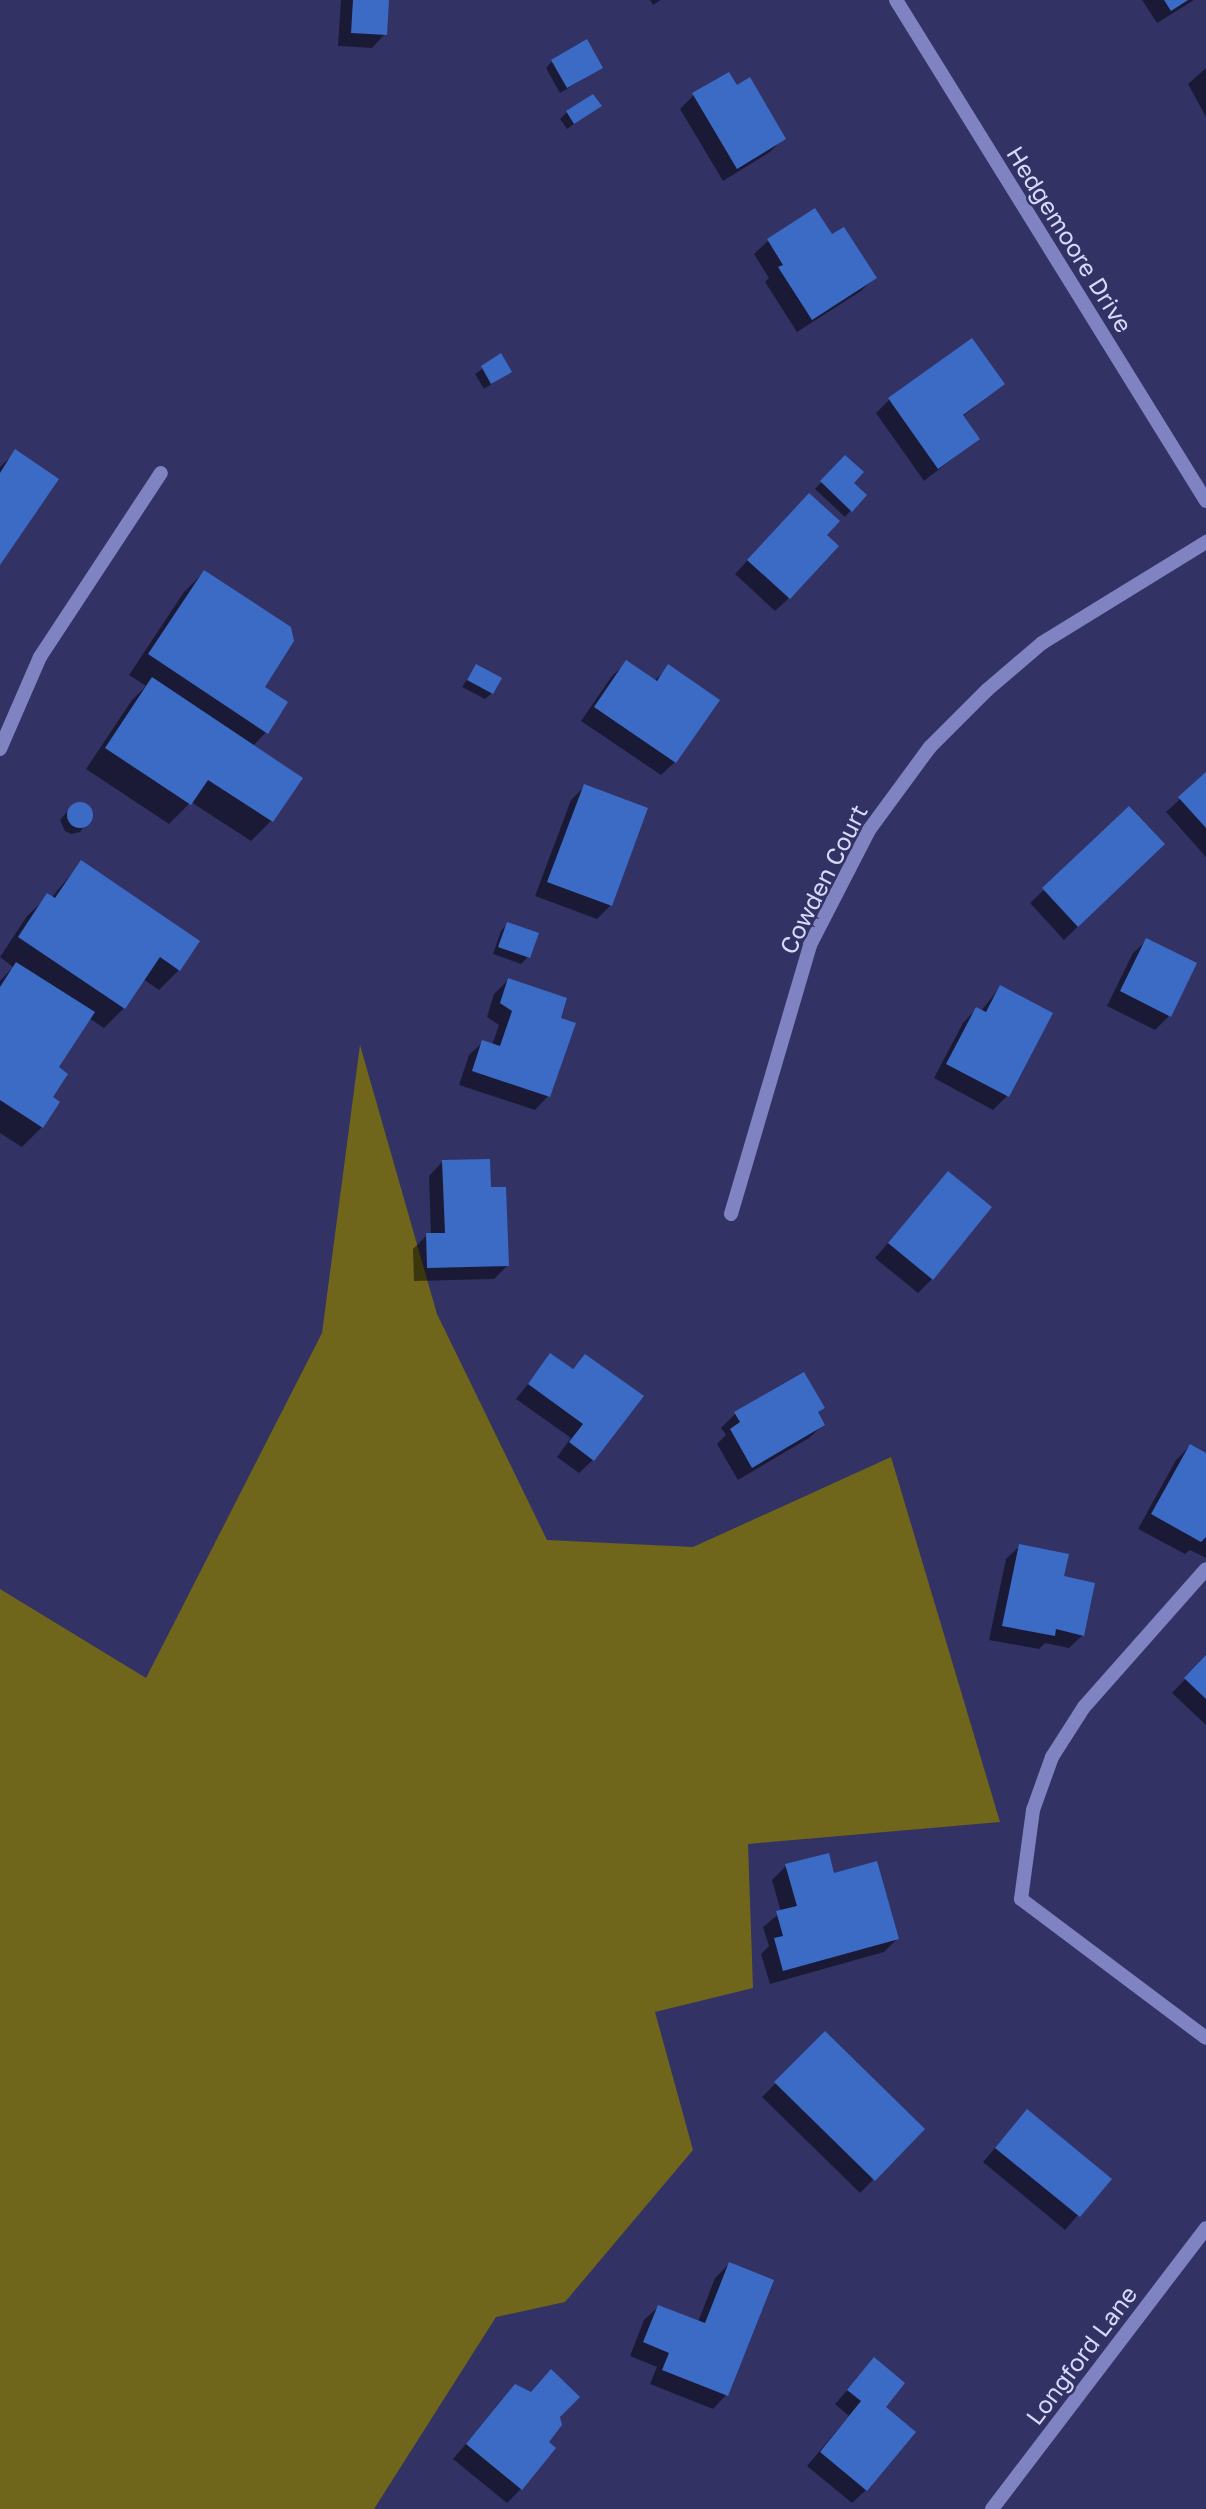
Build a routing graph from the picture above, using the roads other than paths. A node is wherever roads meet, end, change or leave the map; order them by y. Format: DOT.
graph roads {
  1 [pos="895,0"];
  2 [pos="161,473"];
  3 [pos="1206,501"];
  4 [pos="1206,542"];
  5 [pos="0,747"];
  6 [pos="732,1214"];
  7 [pos="1206,1569"];
  8 [pos="1206,2038"];
  9 [pos="1206,2228"];
  10 [pos="992,2509"];
  1 -- 3 [label="street, Hedgemoore Drive"];
  2 -- 5 [label="street"];
  4 -- 6 [label="street, Cowden Court"];
  7 -- 8 [label="street"];
  9 -- 10 [label="street, Longford Lane"];
}
